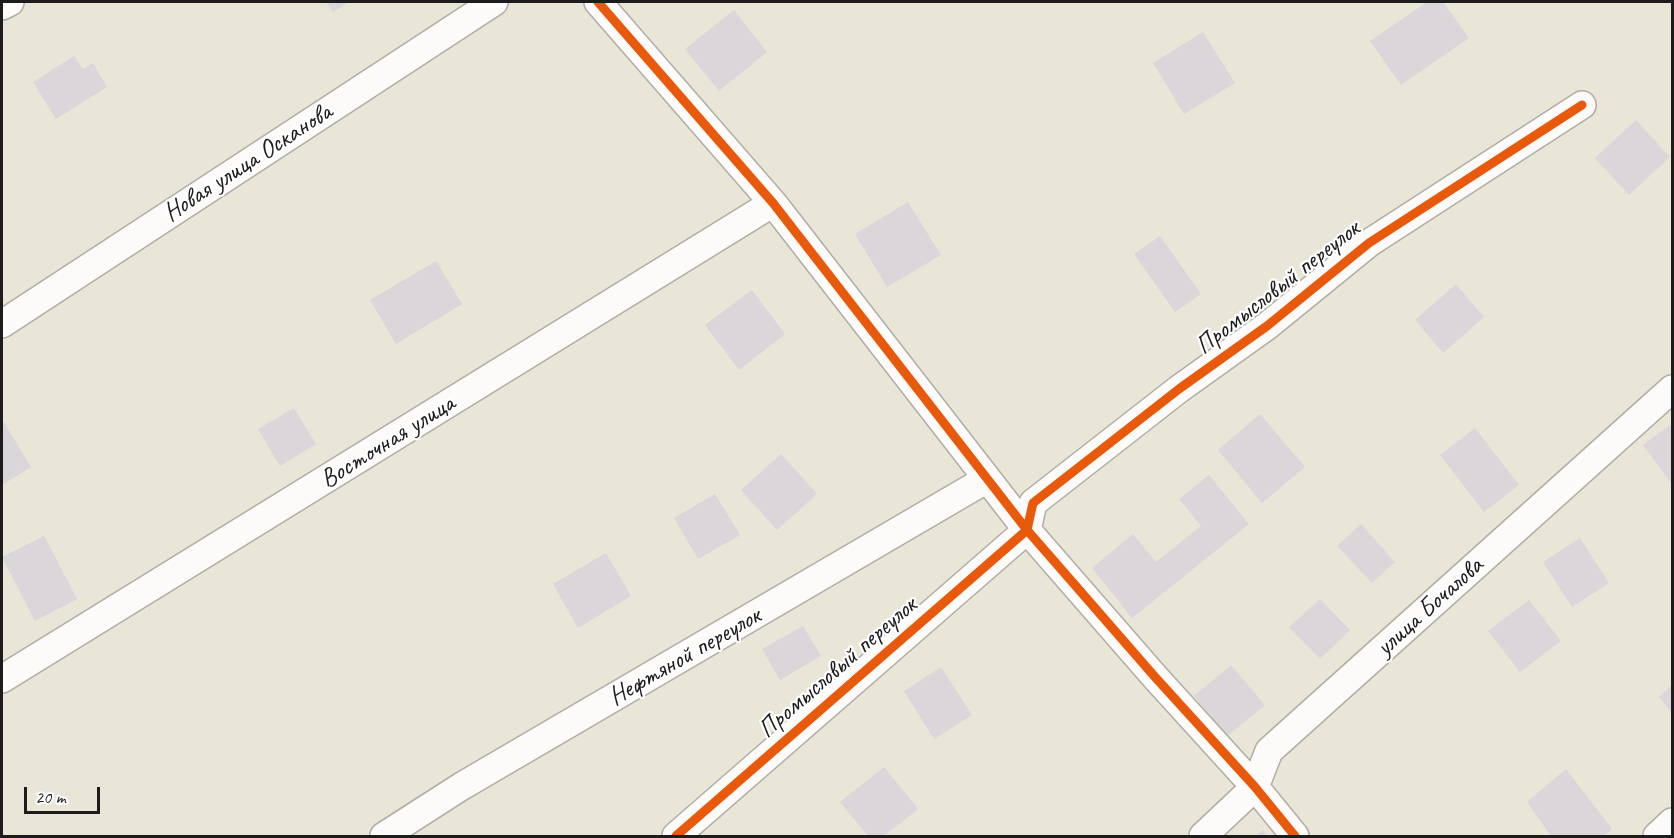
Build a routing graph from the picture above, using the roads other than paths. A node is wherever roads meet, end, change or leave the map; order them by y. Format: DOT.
graph roads {
  1 [pos="9,2"];
  2 [pos="494,2"];
  3 [pos="2,6"];
  4 [pos="611,6"];
  5 [pos="1582,105"];
  6 [pos="773,203"];
  7 [pos="2,324"];
  8 [pos="1672,389"];
  9 [pos="987,479"];
  10 [pos="1027,530"];
  11 [pos="2,679"];
  12 [pos="1255,787"];
  13 [pos="1672,822"];
  14 [pos="384,837"];
  15 [pos="676,837"];
  16 [pos="1203,837"];
  17 [pos="1295,837"];
  18 [pos="1657,837"];
  1 -- 3 [label="street"];
  2 -- 7 [label="street, Новая улица Осканова"];
  4 -- 6 [label="street"];
  5 -- 10 [label="street, Промысловый переулок"];
  6 -- 9 [label="street"];
  6 -- 11 [label="street, Восточная улица"];
  8 -- 12 [label="street, улица Бочалова"];
  9 -- 10 [label="street"];
  9 -- 14 [label="street, Нефтяной переулок"];
  10 -- 12 [label="street"];
  10 -- 15 [label="street, Промысловый переулок"];
  12 -- 16 [label="street, улица Бочалова"];
  12 -- 17 [label="street"];
  13 -- 18 [label="street"];
}
